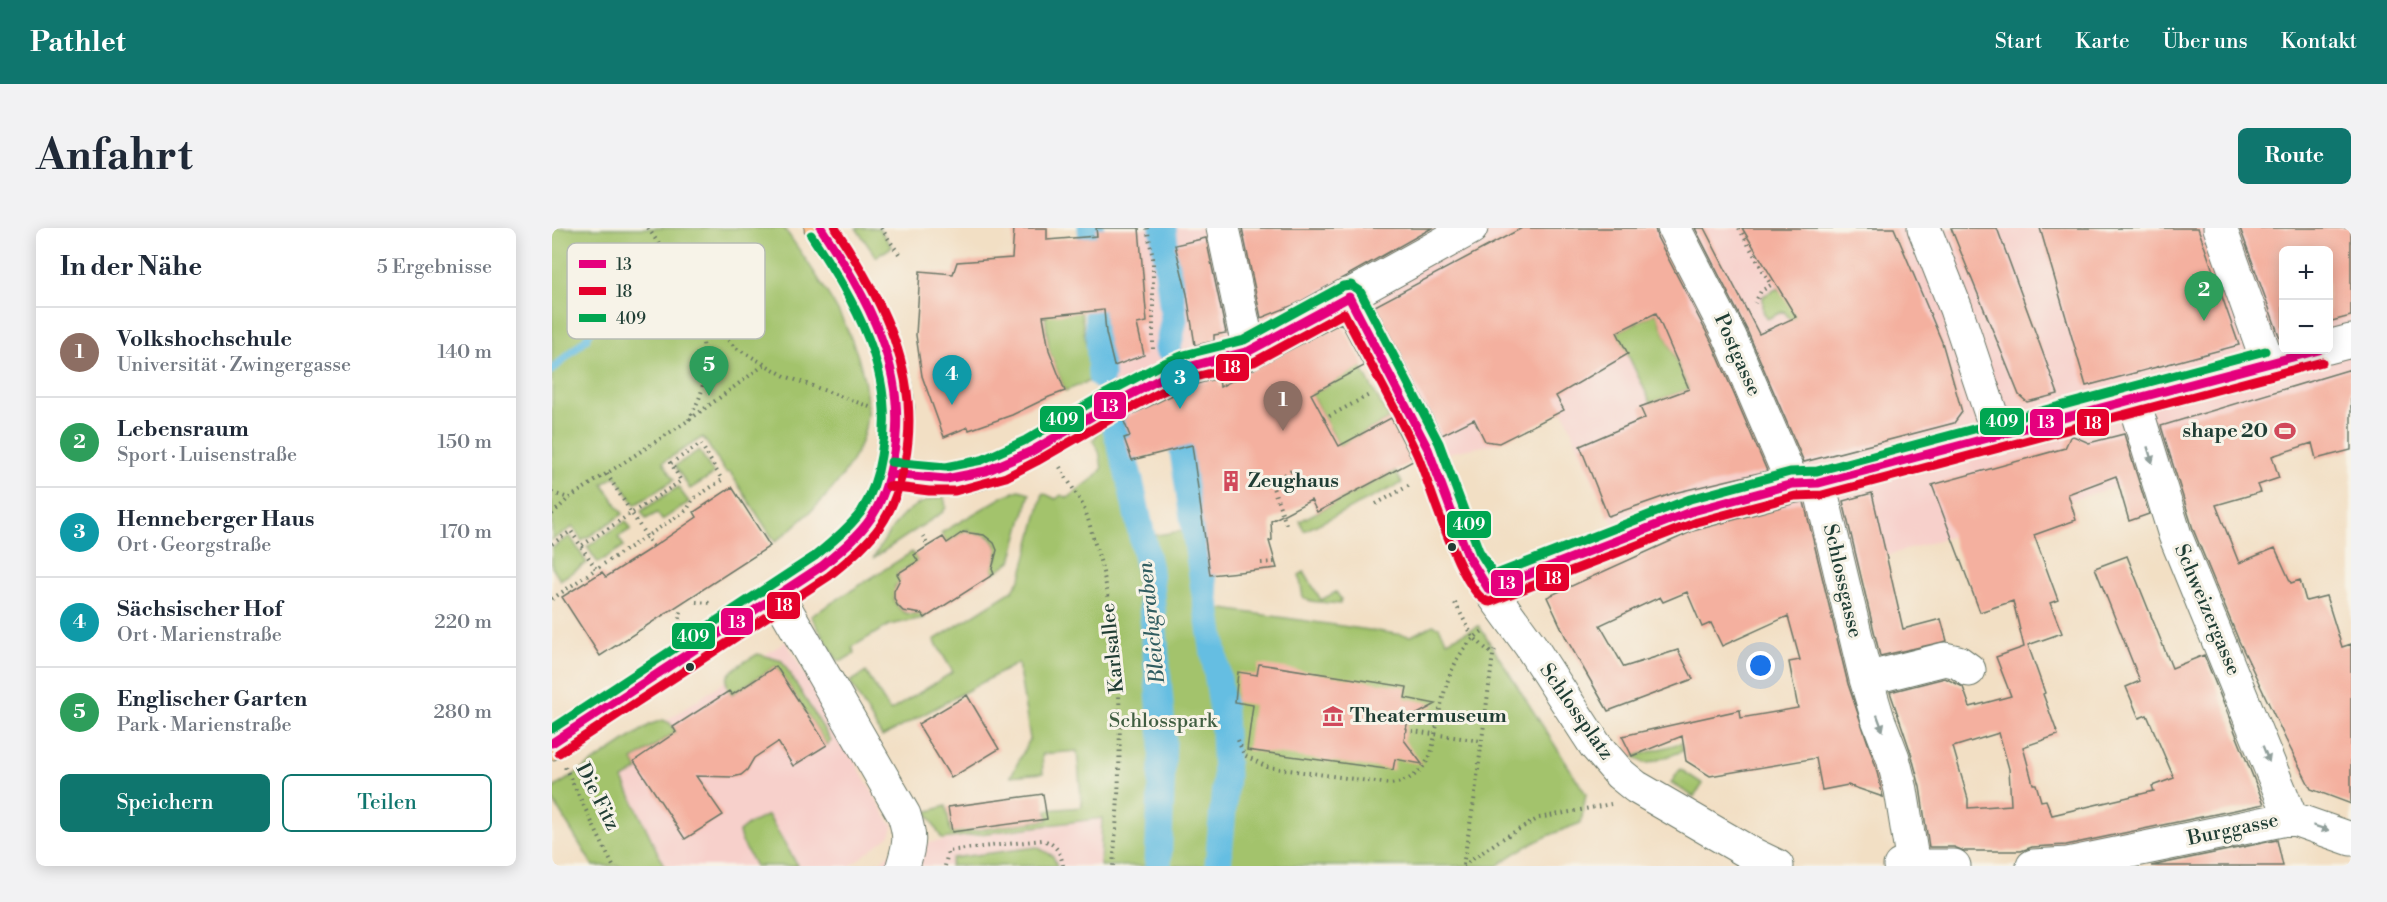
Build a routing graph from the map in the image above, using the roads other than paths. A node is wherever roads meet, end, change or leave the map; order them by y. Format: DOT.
graph roads {
  1 [pos="821,228"];
  2 [pos="1223,228"];
  3 [pos="1471,228"];
  4 [pos="1674,228"];
  5 [pos="1924,228"];
  6 [pos="2220,228"];
  7 [pos="1349,297"];
  8 [pos="2351,341"];
  9 [pos="2333,346"];
  10 [pos="1249,351"];
  11 [pos="2303,354"];
  12 [pos="2268,363"];
  13 [pos="2133,399"];
  14 [pos="1998,435"];
  15 [pos="890,474"];
  16 [pos="1806,484"];
  17 [pos="778,596"];
  18 [pos="1498,602"];
  19 [pos="1969,670"];
  20 [pos="1866,679"];
  21 [pos="552,743"];
  22 [pos="2291,818"];
  23 [pos="2351,839"];
  24 [pos="1906,865"];
  25 [pos="903,866"];
  26 [pos="1777,866"];
  27 [pos="1954,866"];
  28 [pos="2033,866"];
  1 -- 15 [label="main road"];
  2 -- 10 [label="street"];
  3 -- 7 [label="street"];
  4 -- 16 [label="street, Postgasse"];
  5 -- 14 [label="street"];
  6 -- 12 [label="street"];
  7 -- 10 [label="street"];
  7 -- 18 [label="street, Schlossplatz"];
  8 -- 9 [label="street"];
  10 -- 15 [label="street"];
  11 -- 12 [label="street"];
  12 -- 13 [label="street"];
  13 -- 14 [label="street"];
  13 -- 22 [label="street, Schweizergasse, one-way"];
  14 -- 16 [label="street"];
  15 -- 17 [label="main road"];
  16 -- 18 [label="street"];
  16 -- 20 [label="street, Schlossgasse"];
  17 -- 21 [label="main road"];
  17 -- 25 [label="street"];
  18 -- 26 [label="street, Schlossplatz"];
  19 -- 20 [label="street"];
  20 -- 24 [label="street, Schlossgasse, one-way"];
  22 -- 23 [label="street, one-way"];
  22 -- 28 [label="street, Burggasse"];
  24 -- 27 [label="street"];
}
